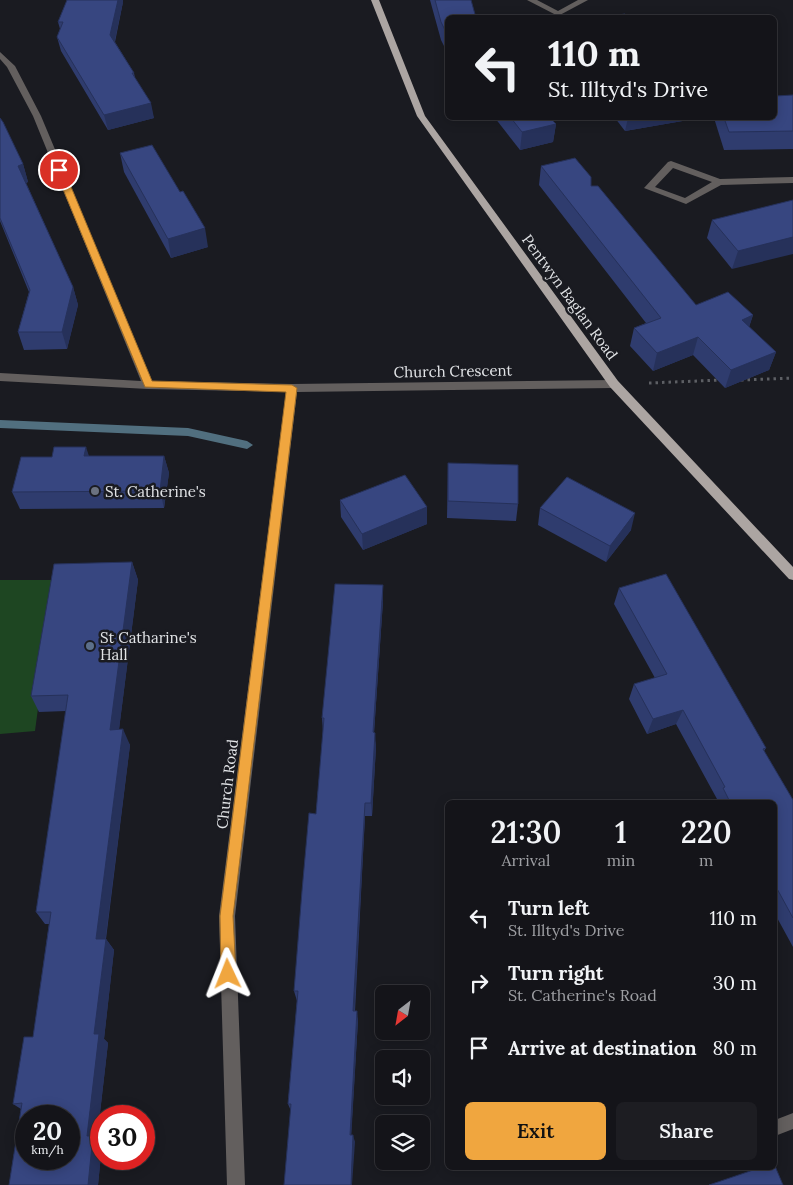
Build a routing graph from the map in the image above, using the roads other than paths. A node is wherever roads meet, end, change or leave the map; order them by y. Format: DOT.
graph roads {
  1 [pos="375,0"];
  2 [pos="530,0"];
  3 [pos="584,0"];
  4 [pos="0,54"];
  5 [pos="793,180"];
  6 [pos="719,182"];
  7 [pos="0,377"];
  8 [pos="614,384"];
  9 [pos="148,385"];
  10 [pos="292,388"];
  11 [pos="793,575"];
  12 [pos="793,1121"];
  13 [pos="777,1127"];
  14 [pos="236,1185"];
  1 -- 8 [label="main road, Pentwyn Baglan Road"];
  2 -- 3 [label="street"];
  4 -- 9 [label="street"];
  5 -- 6 [label="street"];
  6 -- 6 [label="street"];
  7 -- 9 [label="street, Church Crescent"];
  8 -- 10 [label="street, Church Crescent"];
  8 -- 11 [label="main road, Pentwyn Baglan Road"];
  9 -- 10 [label="street, Church Crescent"];
  10 -- 14 [label="street, Church Road"];
  12 -- 13 [label="street"];
}
